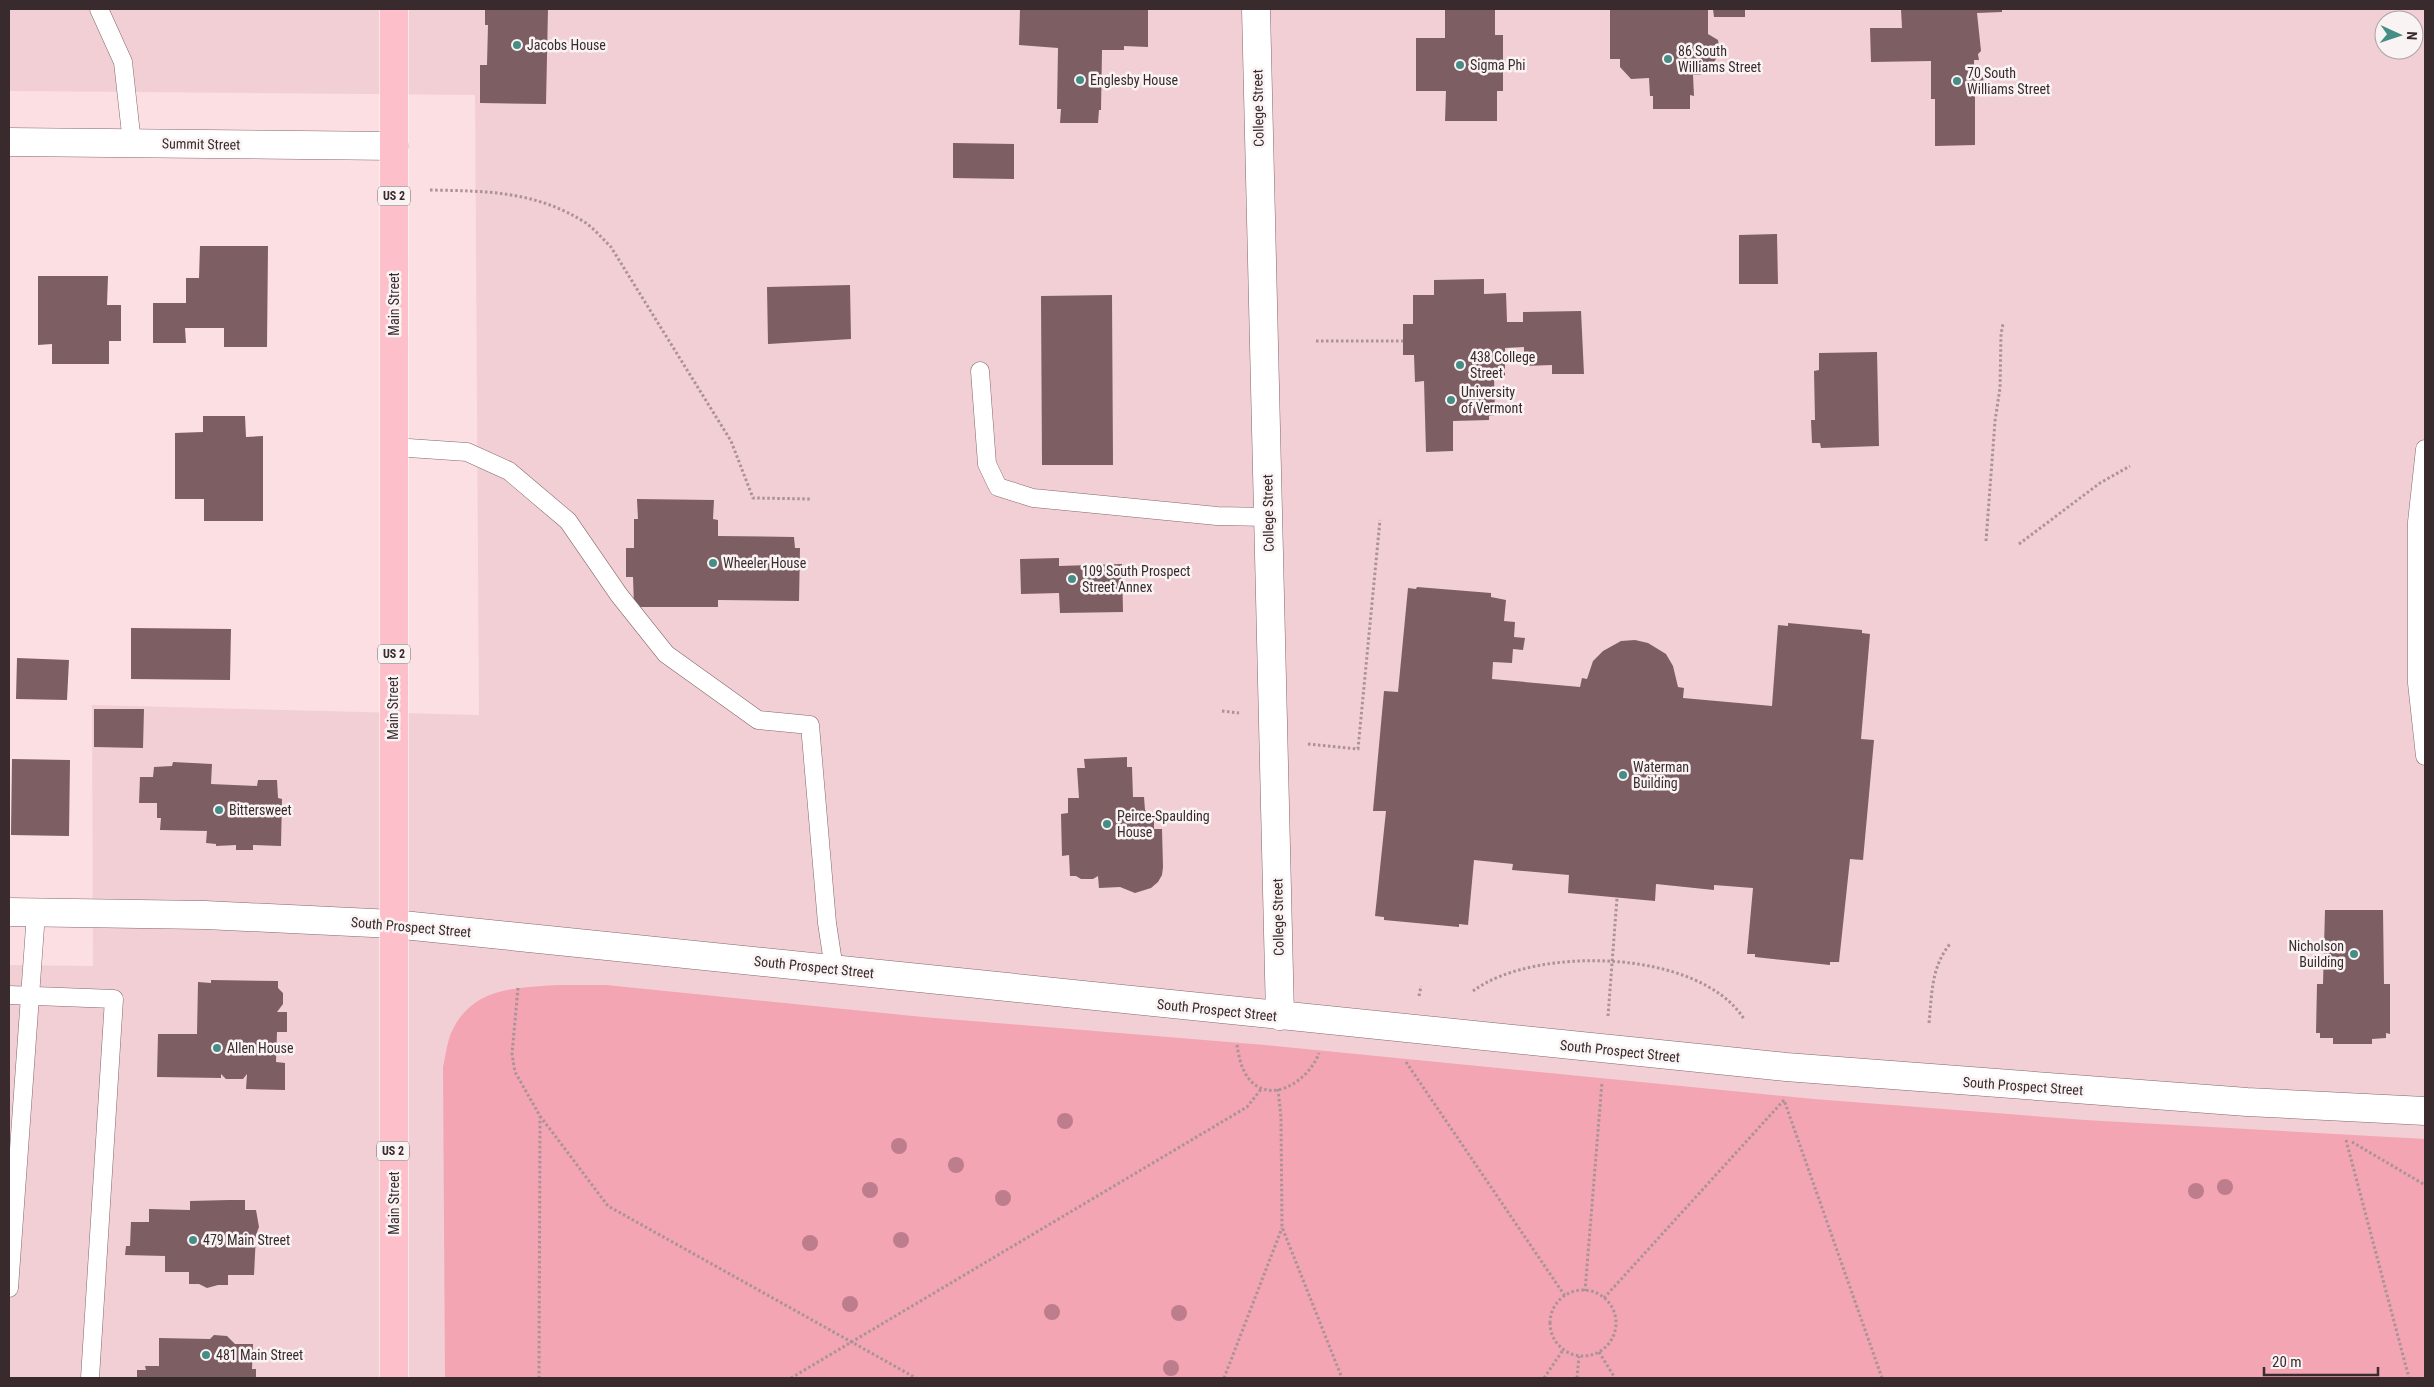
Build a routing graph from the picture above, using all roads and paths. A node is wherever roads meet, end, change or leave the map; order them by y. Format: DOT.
graph roads {
  1 [pos="99,9"];
  2 [pos="394,9"];
  3 [pos="1256,9"];
  4 [pos="9,142"];
  5 [pos="132,143"];
  6 [pos="394,146"];
  7 [pos="430,190"];
  8 [pos="2003,324"];
  9 [pos="1316,341"];
  10 [pos="1403,341"];
  11 [pos="980,371"];
  12 [pos="394,447"];
  13 [pos="2425,449"];
  14 [pos="2130,466"];
  15 [pos="812,498"];
  16 [pos="1268,517"];
  17 [pos="1380,520"];
  18 [pos="1986,541"];
  19 [pos="2019,544"];
  20 [pos="2421,683"];
  21 [pos="1222,711"];
  22 [pos="1244,714"];
  23 [pos="1305,743"];
  24 [pos="2425,756"];
  25 [pos="1617,898"];
  26 [pos="9,912"];
  27 [pos="36,913"];
  28 [pos="393,924"];
  29 [pos="1950,944"];
  30 [pos="1612,961"];
  31 [pos="834,969"];
  32 [pos="518,988"];
  33 [pos="1473,991"];
  34 [pos="9,995"];
  35 [pos="29,996"];
  36 [pos="1280,1016"];
  37 [pos="1744,1019"];
  38 [pos="1929,1022"];
  39 [pos="1237,1044"];
  40 [pos="1605,1049"];
  41 [pos="1320,1050"];
  42 [pos="1406,1061"];
  43 [pos="1262,1088"];
  44 [pos="1278,1089"];
  45 [pos="2425,1110"];
  46 [pos="540,1116"];
  47 [pos="2425,1185"];
  48 [pos="1282,1227"];
  49 [pos="9,1288"];
  50 [pos="1585,1291"];
  51 [pos="1564,1296"];
  52 [pos="1604,1298"];
  53 [pos="852,1342"];
  54 [pos="1563,1350"];
  55 [pos="1598,1352"];
  56 [pos="1579,1356"];
  57 [pos="90,1378"];
  58 [pos="394,1378"];
  59 [pos="539,1378"];
  60 [pos="791,1378"];
  61 [pos="916,1378"];
  62 [pos="1224,1378"];
  63 [pos="1342,1378"];
  64 [pos="1544,1378"];
  65 [pos="1577,1378"];
  66 [pos="1614,1378"];
  67 [pos="1882,1378"];
  68 [pos="2409,1378"];
  1 -- 5 [label="lane"];
  2 -- 6 [label="main road, Main Street / US 2"];
  3 -- 16 [label="street, College Street"];
  4 -- 5 [label="street, Summit Street"];
  5 -- 6 [label="street, Summit Street"];
  6 -- 12 [label="main road, Main Street / US 2"];
  7 -- 15 [label="path"];
  8 -- 18 [label="path"];
  9 -- 10 [label="path"];
  11 -- 16 [label="lane"];
  12 -- 28 [label="main road, Main Street / US 2"];
  12 -- 31 [label="lane"];
  13 -- 20 [label="lane"];
  14 -- 19 [label="path"];
  16 -- 36 [label="street, College Street"];
  17 -- 23 [label="path"];
  20 -- 24 [label="lane"];
  21 -- 22 [label="path"];
  25 -- 30 [label="path"];
  26 -- 27 [label="street, South Prospect Street"];
  27 -- 28 [label="street, South Prospect Street"];
  27 -- 35 [label="lane"];
  28 -- 31 [label="street, South Prospect Street"];
  28 -- 58 [label="main road, Main Street / US 2"];
  29 -- 38 [label="path"];
  30 -- 33 [label="path"];
  30 -- 37 [label="path"];
  30 -- 40 [label="path"];
  31 -- 36 [label="street, South Prospect Street"];
  32 -- 46 [label="path"];
  34 -- 35 [label="lane"];
  35 -- 49 [label="lane"];
  35 -- 57 [label="lane"];
  36 -- 40 [label="street, South Prospect Street"];
  39 -- 43 [label="path"];
  40 -- 45 [label="street, South Prospect Street"];
  40 -- 50 [label="path"];
  41 -- 44 [label="path"];
  42 -- 51 [label="path"];
  43 -- 44 [label="path"];
  43 -- 53 [label="path"];
  44 -- 48 [label="path"];
  46 -- 53 [label="path"];
  46 -- 59 [label="path"];
  47 -- 68 [label="path"];
  48 -- 62 [label="path"];
  48 -- 63 [label="path"];
  50 -- 51 [label="path"];
  50 -- 52 [label="path"];
  51 -- 54 [label="path"];
  52 -- 55 [label="path"];
  52 -- 67 [label="path"];
  53 -- 60 [label="path"];
  53 -- 61 [label="path"];
  54 -- 56 [label="path"];
  54 -- 64 [label="path"];
  55 -- 56 [label="path"];
  55 -- 66 [label="path"];
  56 -- 65 [label="path"];
}
